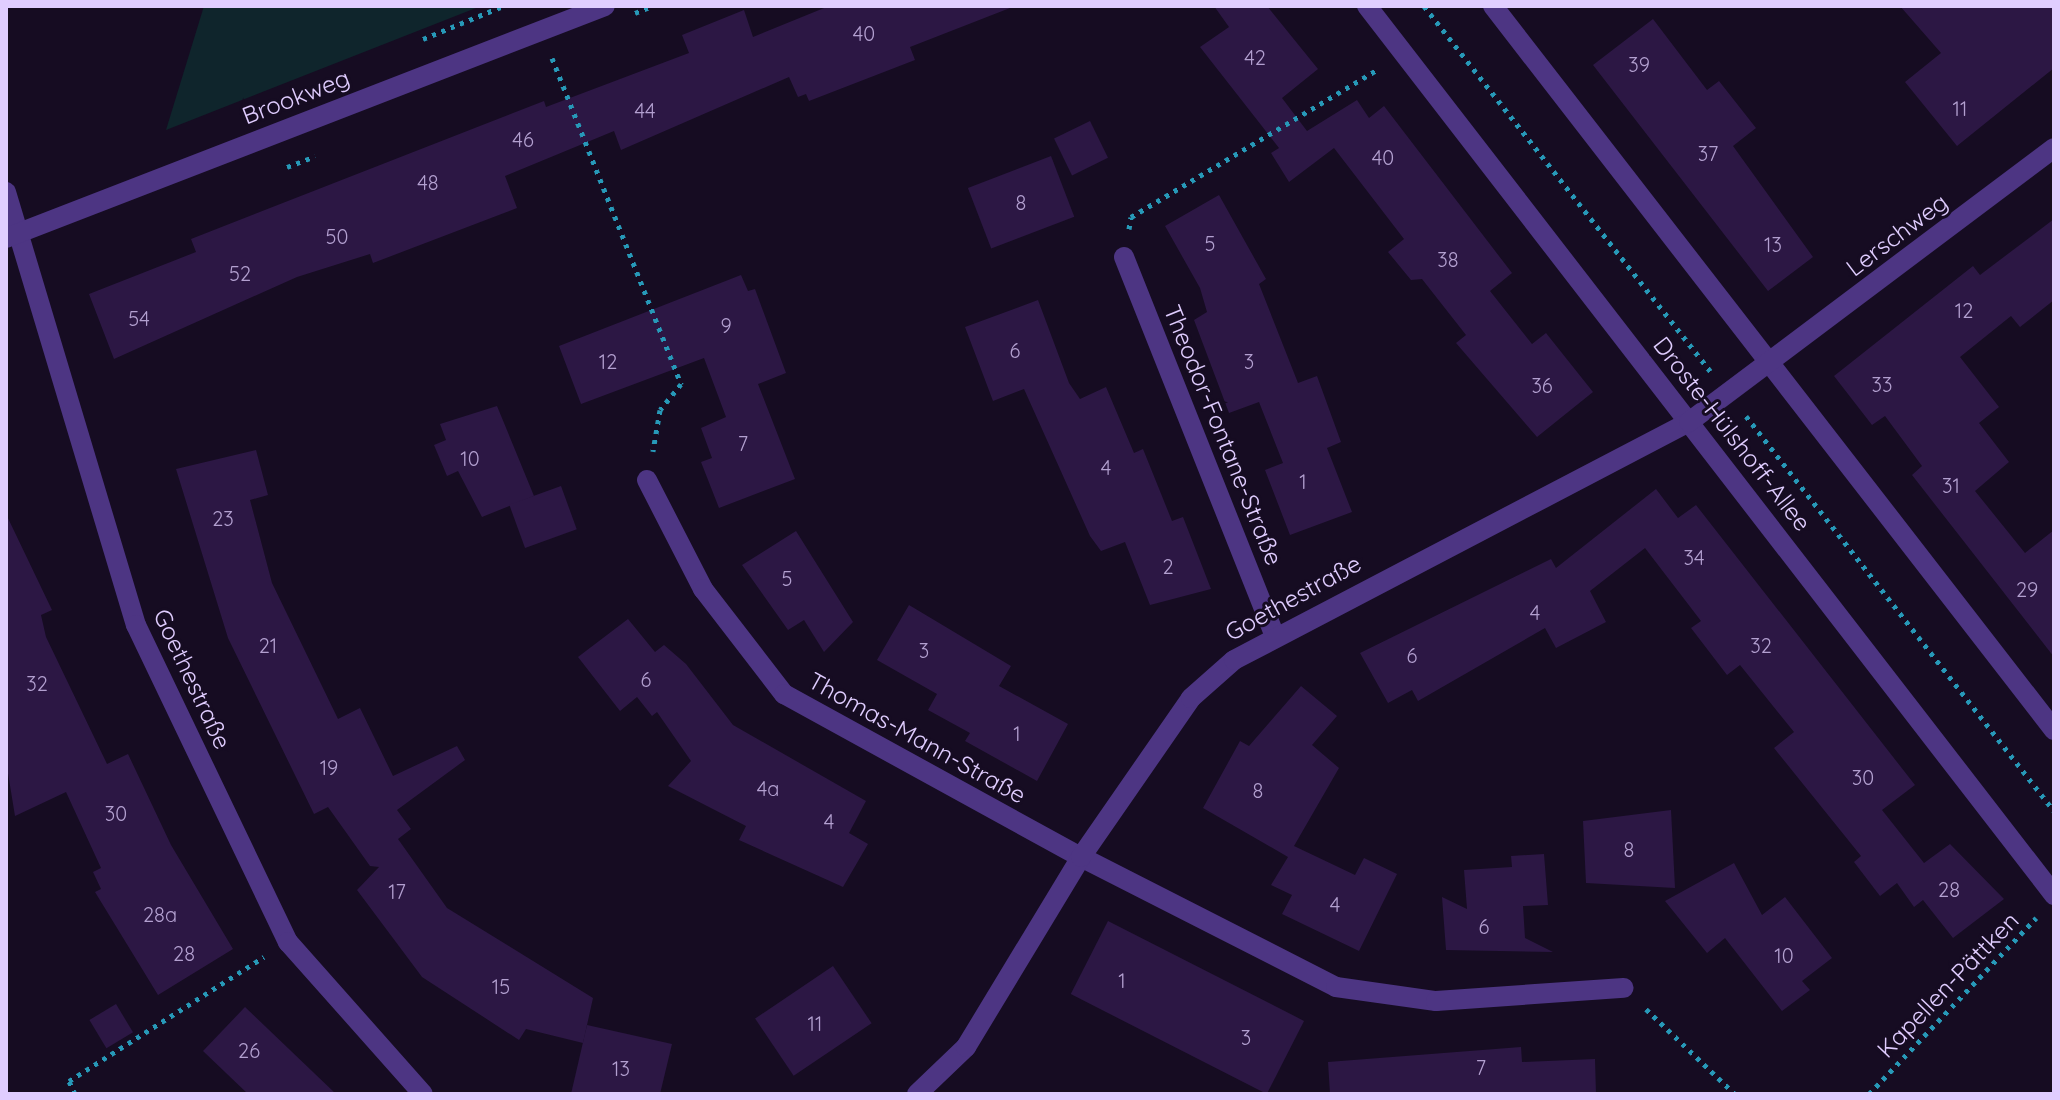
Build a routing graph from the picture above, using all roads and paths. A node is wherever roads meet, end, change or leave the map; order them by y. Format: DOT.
graph roads {
  1 [pos="605,6"];
  2 [pos="1367,6"];
  3 [pos="1493,6"];
  4 [pos="541,31"];
  5 [pos="1404,54"];
  6 [pos="2054,148"];
  7 [pos="6,192"];
  8 [pos="14,235"];
  9 [pos="1124,257"];
  10 [pos="1772,363"];
  11 [pos="1689,422"];
  12 [pos="647,480"];
  13 [pos="1274,633"];
  14 [pos="2054,730"];
  15 [pos="1081,857"];
  16 [pos="2050,902"];
  17 [pos="288,942"];
  18 [pos="1624,988"];
  19 [pos="75,1094"];
  20 [pos="423,1094"];
  21 [pos="917,1094"];
  22 [pos="1735,1094"];
  23 [pos="1869,1094"];
  1 -- 4 [label="street, Brookweg"];
  2 -- 5 [label="street, Droste-Hülshoff-Allee"];
  3 -- 10 [label="street"];
  4 -- 8 [label="street, Brookweg"];
  4 -- 12 [label="path"];
  5 -- 9 [label="path"];
  5 -- 11 [label="street, Droste-Hülshoff-Allee"];
  6 -- 10 [label="street, Lerschweg"];
  7 -- 8 [label="street, Goethestraße"];
  8 -- 17 [label="street, Goethestraße"];
  9 -- 13 [label="street, Theodor-Fontane-Straße"];
  10 -- 11 [label="street, Lerschweg"];
  10 -- 14 [label="street"];
  11 -- 13 [label="street, Goethestraße"];
  11 -- 16 [label="street, Droste-Hülshoff-Allee"];
  12 -- 15 [label="street, Thomas-Mann-Straße"];
  13 -- 15 [label="street, Goethestraße"];
  15 -- 18 [label="street, Thomas-Mann-Straße"];
  15 -- 21 [label="street, Goethestraße"];
  16 -- 23 [label="path, Kapellen-Pättken"];
  17 -- 19 [label="path"];
  17 -- 20 [label="street, Goethestraße"];
  18 -- 22 [label="path"];
}
